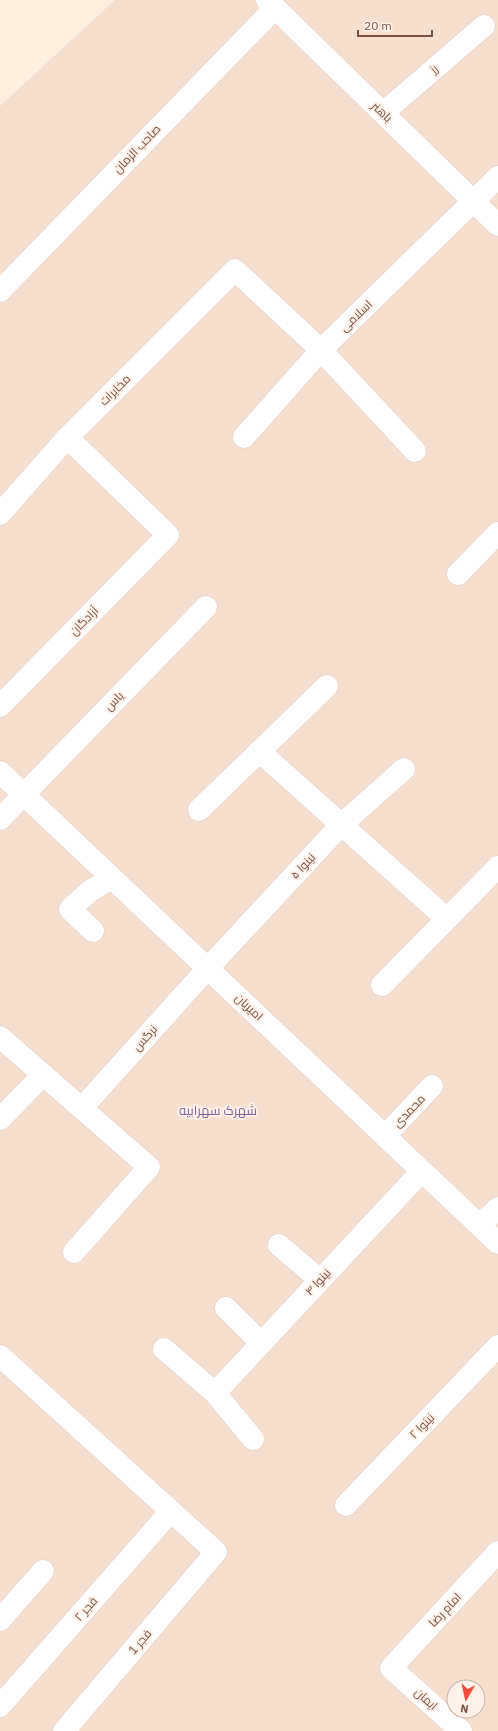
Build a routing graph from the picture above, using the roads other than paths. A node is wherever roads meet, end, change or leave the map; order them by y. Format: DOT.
graph roads {
  1 [pos="277,5"];
  2 [pos="484,26"];
  3 [pos="383,113"];
  4 [pos="498,178"];
  5 [pos="474,201"];
  6 [pos="498,225"];
  7 [pos="0,291"];
  8 [pos="321,350"];
  9 [pos="244,437"];
  10 [pos="68,438"];
  11 [pos="415,451"];
  12 [pos="0,514"];
  13 [pos="498,533"];
  14 [pos="458,574"];
  15 [pos="206,607"];
  16 [pos="327,686"];
  17 [pos="0,706"];
  18 [pos="259,751"];
  19 [pos="404,768"];
  20 [pos="0,772"];
  21 [pos="23,794"];
  22 [pos="199,810"];
  23 [pos="0,819"];
  24 [pos="340,825"];
  25 [pos="498,868"];
  26 [pos="112,878"];
  27 [pos="447,919"];
  28 [pos="93,931"];
  29 [pos="208,968"];
  30 [pos="382,985"];
  31 [pos="0,1037"];
  32 [pos="43,1075"];
  33 [pos="432,1086"];
  34 [pos="82,1108"];
  35 [pos="0,1119"];
  36 [pos="385,1136"];
  37 [pos="422,1171"];
  38 [pos="498,1208"];
  39 [pos="480,1225"];
  40 [pos="498,1242"];
  41 [pos="279,1245"];
  42 [pos="74,1252"];
  43 [pos="320,1280"];
  44 [pos="226,1308"];
  45 [pos="261,1343"];
  46 [pos="498,1346"];
  47 [pos="164,1349"];
  48 [pos="0,1356"];
  49 [pos="215,1393"];
  50 [pos="253,1439"];
  51 [pos="346,1505"];
  52 [pos="171,1511"];
  53 [pos="494,1563"];
  54 [pos="43,1571"];
  55 [pos="0,1620"];
  56 [pos="391,1668"];
  57 [pos="0,1706"];
  58 [pos="64,1731"];
  59 [pos="461,1731"];
  1 -- 3 [label="street, باهنر"];
  1 -- 7 [label="street, صاحب الزمان"];
  2 -- 3 [label="street, رز"];
  3 -- 5 [label="street, باهنر"];
  4 -- 5 [label="street, اسلامی"];
  5 -- 6 [label="street, باهنر"];
  5 -- 8 [label="street, اسلامی"];
  8 -- 9 [label="street, اسلامی"];
  8 -- 10 [label="street, مخابرات"];
  8 -- 11 [label="street"];
  10 -- 12 [label="street, مخابرات"];
  10 -- 17 [label="street, آزادگان"];
  13 -- 14 [label="street"];
  15 -- 21 [label="street, یاس"];
  16 -- 18 [label="street"];
  18 -- 22 [label="street"];
  18 -- 24 [label="street"];
  19 -- 24 [label="street, نینوا ۵"];
  20 -- 21 [label="street, امیریان"];
  21 -- 23 [label="street, یاس"];
  21 -- 26 [label="street, امیریان"];
  24 -- 27 [label="street"];
  24 -- 29 [label="street, نینوا ۵"];
  25 -- 27 [label="street"];
  26 -- 28 [label="street"];
  26 -- 29 [label="street, امیریان"];
  27 -- 30 [label="street"];
  29 -- 34 [label="street, نرگس"];
  29 -- 36 [label="street, امیریان"];
  31 -- 32 [label="street"];
  32 -- 34 [label="street"];
  32 -- 35 [label="street"];
  33 -- 36 [label="street, محمدی"];
  34 -- 42 [label="street"];
  36 -- 37 [label="street, امیریان"];
  37 -- 39 [label="street, امیریان"];
  37 -- 43 [label="street, نینوا ۴"];
  38 -- 39 [label="street"];
  39 -- 40 [label="street, امیریان"];
  41 -- 43 [label="street"];
  43 -- 45 [label="street, نینوا ۴"];
  44 -- 45 [label="street"];
  45 -- 49 [label="street, نینوا ۴"];
  46 -- 51 [label="street, نینوا ۲"];
  47 -- 49 [label="street"];
  48 -- 52 [label="street"];
  49 -- 50 [label="street"];
  52 -- 57 [label="street, فجر ۲"];
  52 -- 58 [label="street, فجر 1"];
  53 -- 56 [label="street, امام رضا"];
  54 -- 55 [label="street"];
  56 -- 59 [label="street, ایمان"];
}
